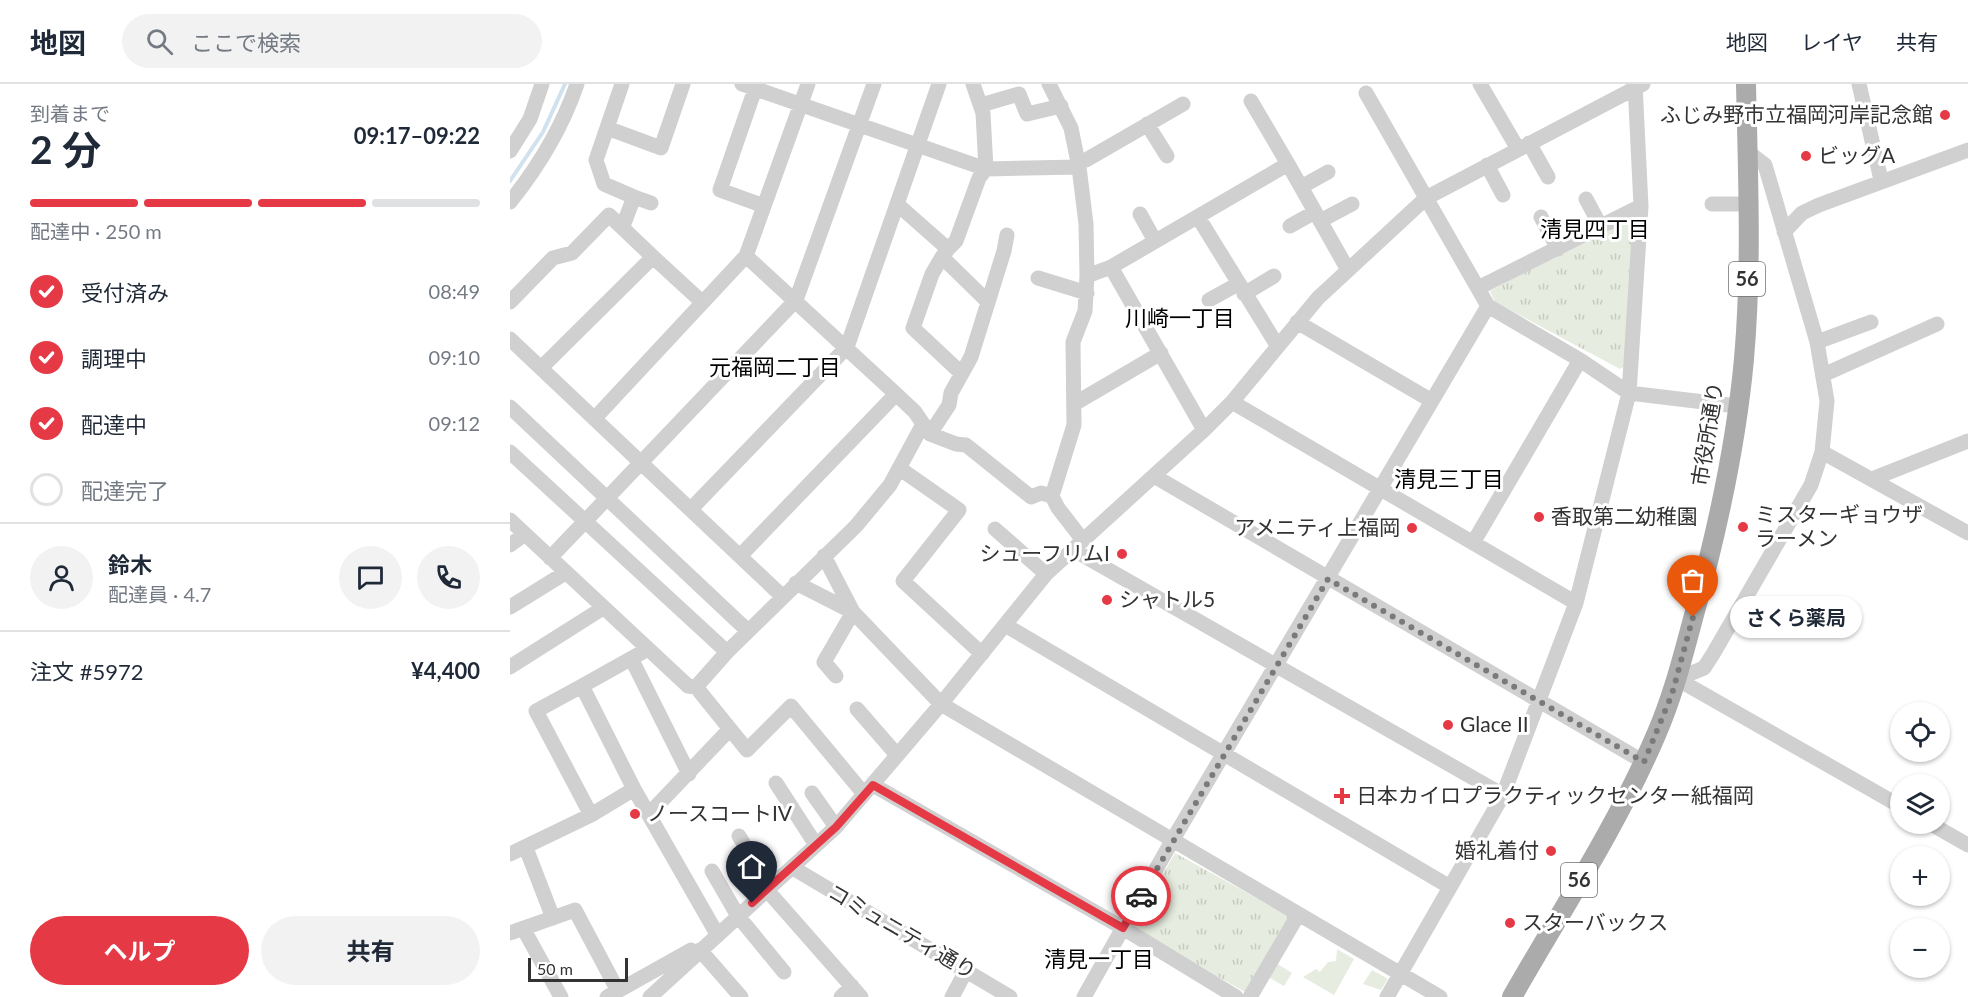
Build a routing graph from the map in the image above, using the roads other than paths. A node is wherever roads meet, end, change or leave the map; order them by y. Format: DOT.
graph roads {
  1 [pos="542,84"];
  2 [pos="577,84"];
  3 [pos="622,84"];
  4 [pos="683,84"];
  5 [pos="808,84"];
  6 [pos="874,84"];
  7 [pos="939,84"];
  8 [pos="973,84"];
  9 [pos="1049,84"];
  10 [pos="1479,84"];
  11 [pos="1746,84"];
  12 [pos="1859,84"];
  13 [pos="1637,85"];
  14 [pos="748,86"];
  15 [pos="1366,93"];
  16 [pos="1251,101"];
  17 [pos="1183,104"];
  18 [pos="802,105"];
  19 [pos="981,105"];
  20 [pos="1061,106"];
  21 [pos="1147,124"];
  22 [pos="860,125"];
  23 [pos="607,128"];
  24 [pos="918,146"];
  25 [pos="1524,146"];
  26 [pos="1968,150"];
  27 [pos="510,151"];
  28 [pos="1748,152"];
  29 [pos="1167,156"];
  30 [pos="1079,164"];
  31 [pos="1288,164"];
  32 [pos="1487,165"];
  33 [pos="986,169"];
  34 [pos="1328,172"];
  35 [pos="1548,177"];
  36 [pos="1881,180"];
  37 [pos="1301,187"];
  38 [pos="1503,195"];
  39 [pos="634,197"];
  40 [pos="1426,198"];
  41 [pos="1586,199"];
  42 [pos="510,202"];
  43 [pos="651,203"];
  44 [pos="897,204"];
  45 [pos="1352,204"];
  46 [pos="1712,204"];
  47 [pos="1748,204"];
  48 [pos="764,206"];
  49 [pos="1641,206"];
  50 [pos="1140,214"];
  51 [pos="1317,216"];
  52 [pos="1198,217"];
  53 [pos="1541,218"];
  54 [pos="623,226"];
  55 [pos="1290,226"];
  56 [pos="1601,226"];
  57 [pos="1784,232"];
  58 [pos="1007,235"];
  59 [pos="1155,241"];
  60 [pos="1558,249"];
  61 [pos="945,253"];
  62 [pos="746,256"];
  63 [pos="653,257"];
  64 [pos="1111,267"];
  65 [pos="1348,270"];
  66 [pos="1087,276"];
  67 [pos="1274,276"];
  68 [pos="1038,278"];
  69 [pos="1478,288"];
  70 [pos="1241,289"];
  71 [pos="1087,293"];
  72 [pos="796,300"];
  73 [pos="1209,300"];
  74 [pos="702,302"];
  75 [pos="988,302"];
  76 [pos="510,303"];
  77 [pos="1488,306"];
  78 [pos="1297,322"];
  79 [pos="1870,322"];
  80 [pos="1937,324"];
  81 [pos="1817,342"];
  82 [pos="1277,345"];
  83 [pos="513,347"];
  84 [pos="847,347"];
  85 [pos="1161,353"];
  86 [pos="1580,360"];
  87 [pos="541,368"];
  88 [pos="961,373"];
  89 [pos="1823,375"];
  90 [pos="1629,393"];
  91 [pos="896,394"];
  92 [pos="1432,401"];
  93 [pos="1232,402"];
  94 [pos="1074,404"];
  95 [pos="1737,406"];
  96 [pos="511,410"];
  97 [pos="595,418"];
  98 [pos="927,429"];
  99 [pos="1204,430"];
  100 [pos="1968,441"];
  101 [pos="510,452"];
  102 [pos="1822,452"];
  103 [pos="641,462"];
  104 [pos="899,468"];
  105 [pos="1154,476"];
  106 [pos="1872,479"];
  107 [pos="1382,490"];
  108 [pos="1052,496"];
  109 [pos="607,497"];
  110 [pos="691,509"];
  111 [pos="510,520"];
  112 [pos="584,521"];
  113 [pos="995,529"];
  114 [pos="1967,529"];
  115 [pos="525,534"];
  116 [pos="1473,543"];
  117 [pos="1077,544"];
  118 [pos="510,545"];
  119 [pos="741,555"];
  120 [pos="825,556"];
  121 [pos="550,558"];
  122 [pos="565,573"];
  123 [pos="1046,574"];
  124 [pos="1328,579"];
  125 [pos="796,582"];
  126 [pos="783,597"];
  127 [pos="1576,603"];
  128 [pos="510,607"];
  129 [pos="603,608"];
  130 [pos="853,612"];
  131 [pos="1005,625"];
  132 [pos="737,642"];
  133 [pos="648,650"];
  134 [pos="982,654"];
  135 [pos="632,660"];
  136 [pos="1277,665"];
  137 [pos="510,667"];
  138 [pos="836,676"];
  139 [pos="1677,679"];
  140 [pos="582,686"];
  141 [pos="696,687"];
  142 [pos="1540,701"];
  143 [pos="941,704"];
  144 [pos="857,709"];
  145 [pos="729,730"];
  146 [pos="1224,753"];
  147 [pos="897,755"];
  148 [pos="1644,762"];
  149 [pos="689,774"];
  150 [pos="776,783"];
  151 [pos="634,789"];
  152 [pos="869,790"];
  153 [pos="812,793"];
  154 [pos="1503,795"];
  155 [pos="1890,800"];
  156 [pos="649,814"];
  157 [pos="591,815"];
  158 [pos="836,827"];
  159 [pos="1948,834"];
  160 [pos="739,836"];
  161 [pos="1172,841"];
  162 [pos="816,845"];
  163 [pos="1968,845"];
  164 [pos="526,848"];
  165 [pos="510,854"];
  166 [pos="793,868"];
  167 [pos="712,871"];
  168 [pos="767,887"];
  169 [pos="1450,887"];
  170 [pos="1298,915"];
  171 [pos="738,916"];
  172 [pos="553,918"];
  173 [pos="1123,928"];
  174 [pos="516,931"];
  175 [pos="717,934"];
  176 [pos="700,950"];
  177 [pos="967,969"];
  178 [pos="784,972"];
  179 [pos="1401,973"];
  180 [pos="851,993"];
  181 [pos="612,994"];
  182 [pos="561,997"];
  183 [pos="650,997"];
  184 [pos="741,997"];
  185 [pos="952,997"];
  186 [pos="1010,997"];
  187 [pos="1084,997"];
  188 [pos="1236,997"];
  189 [pos="1250,997"];
  190 [pos="1387,997"];
  191 [pos="1440,997"];
  192 [pos="1512,997"];
  1 -- 27 [label="street"];
  2 -- 42 [label="street"];
  3 -- 23 [label="street"];
  4 -- 23 [label="street"];
  5 -- 18 [label="street"];
  6 -- 22 [label="street"];
  7 -- 24 [label="street"];
  8 -- 19 [label="street"];
  9 -- 20 [label="street"];
  10 -- 25 [label="street"];
  11 -- 28 [label="main road, 市役所通り / 56"];
  12 -- 36 [label="street"];
  13 -- 25 [label="street"];
  13 -- 49 [label="street"];
  14 -- 18 [label="street"];
  14 -- 48 [label="street"];
  15 -- 40 [label="street"];
  16 -- 31 [label="street"];
  17 -- 21 [label="street"];
  18 -- 22 [label="street"];
  18 -- 48 [label="street"];
  19 -- 20 [label="street"];
  19 -- 33 [label="street"];
  20 -- 30 [label="street"];
  21 -- 29 [label="street"];
  21 -- 30 [label="street"];
  22 -- 24 [label="street"];
  22 -- 72 [label="street"];
  23 -- 39 [label="street"];
  24 -- 33 [label="street"];
  24 -- 44 [label="street"];
  25 -- 32 [label="street"];
  25 -- 35 [label="street"];
  26 -- 36 [label="street"];
  28 -- 47 [label="main road, 市役所通り / 56"];
  28 -- 57 [label="street"];
  30 -- 33 [label="street"];
  30 -- 66 [label="street"];
  31 -- 37 [label="street"];
  31 -- 52 [label="street"];
  32 -- 38 [label="street"];
  32 -- 40 [label="street"];
  33 -- 61 [label="street"];
  34 -- 37 [label="street"];
  36 -- 57 [label="street"];
  37 -- 51 [label="street"];
  39 -- 43 [label="street"];
  39 -- 54 [label="street"];
  40 -- 65 [label="street"];
  40 -- 69 [label="street"];
  41 -- 56 [label="street"];
  44 -- 61 [label="street"];
  44 -- 84 [label="street"];
  45 -- 51 [label="street"];
  46 -- 47 [label="street"];
  47 -- 95 [label="main road, 市役所通り / 56"];
  48 -- 62 [label="street"];
  49 -- 56 [label="street"];
  49 -- 90 [label="street"];
  50 -- 59 [label="street"];
  51 -- 55 [label="street"];
  51 -- 65 [label="street"];
  52 -- 59 [label="street"];
  52 -- 70 [label="street"];
  53 -- 60 [label="street"];
  54 -- 63 [label="street"];
  54 -- 76 [label="street"];
  56 -- 60 [label="street"];
  57 -- 81 [label="street"];
  58 -- 75 [label="street"];
  59 -- 64 [label="street"];
  60 -- 69 [label="street"];
  61 -- 75 [label="street"];
  61 -- 88 [label="street"];
  62 -- 72 [label="street"];
  62 -- 74 [label="street"];
  63 -- 74 [label="street"];
  63 -- 87 [label="street"];
  64 -- 66 [label="street"];
  64 -- 85 [label="street"];
  65 -- 78 [label="street"];
  66 -- 71 [label="street"];
  67 -- 70 [label="street"];
  68 -- 71 [label="street"];
  69 -- 77 [label="street"];
  70 -- 73 [label="street"];
  70 -- 82 [label="street"];
  71 -- 94 [label="street"];
  72 -- 84 [label="street"];
  72 -- 103 [label="street"];
  74 -- 97 [label="street"];
  75 -- 88 [label="street"];
  77 -- 86 [label="street"];
  77 -- 92 [label="street"];
  78 -- 82 [label="street"];
  78 -- 92 [label="street"];
  79 -- 81 [label="street"];
  80 -- 89 [label="street"];
  81 -- 89 [label="street"];
  82 -- 93 [label="street"];
  83 -- 87 [label="street"];
  84 -- 91 [label="street"];
  84 -- 110 [label="street"];
  85 -- 94 [label="street"];
  85 -- 99 [label="street"];
  86 -- 90 [label="street"];
  86 -- 116 [label="street"];
  87 -- 97 [label="street"];
  88 -- 98 [label="street"];
  89 -- 102 [label="street"];
  90 -- 95 [label="street"];
  90 -- 127 [label="street"];
  91 -- 98 [label="street"];
  91 -- 119 [label="street"];
  92 -- 107 [label="street"];
  93 -- 99 [label="street"];
  93 -- 107 [label="street"];
  94 -- 108 [label="street"];
  95 -- 139 [label="main road, 市役所通り / 56"];
  96 -- 109 [label="street"];
  97 -- 103 [label="street"];
  98 -- 104 [label="street"];
  98 -- 108 [label="street"];
  99 -- 105 [label="street"];
  100 -- 106 [label="street"];
  101 -- 112 [label="street"];
  102 -- 106 [label="street"];
  102 -- 139 [label="street"];
  103 -- 109 [label="street"];
  103 -- 110 [label="street"];
  104 -- 120 [label="street"];
  104 -- 134 [label="street"];
  105 -- 117 [label="street"];
  105 -- 124 [label="street"];
  106 -- 114 [label="street"];
  107 -- 116 [label="street"];
  107 -- 124 [label="street"];
  108 -- 117 [label="street"];
  109 -- 112 [label="street"];
  109 -- 132 [label="street"];
  110 -- 119 [label="street"];
  111 -- 115 [label="street"];
  112 -- 121 [label="street"];
  112 -- 132 [label="street"];
  113 -- 123 [label="street"];
  115 -- 118 [label="street"];
  115 -- 121 [label="street"];
  116 -- 127 [label="street"];
  117 -- 123 [label="street"];
  117 -- 136 [label="street"];
  119 -- 126 [label="street"];
  120 -- 125 [label="street"];
  120 -- 130 [label="street"];
  121 -- 122 [label="street"];
  122 -- 128 [label="street"];
  122 -- 129 [label="street"];
  123 -- 131 [label="street"];
  124 -- 136 [label="street"];
  124 -- 142 [label="street"];
  125 -- 126 [label="street"];
  125 -- 130 [label="street"];
  126 -- 132 [label="street"];
  127 -- 142 [label="street"];
  129 -- 133 [label="street"];
  129 -- 137 [label="street"];
  130 -- 138 [label="street"];
  130 -- 143 [label="street"];
  131 -- 134 [label="street"];
  131 -- 146 [label="street"];
  132 -- 141 [label="street"];
  133 -- 135 [label="street"];
  133 -- 141 [label="street"];
  134 -- 143 [label="street"];
  135 -- 140 [label="street"];
  135 -- 149 [label="street"];
  136 -- 146 [label="street"];
  136 -- 154 [label="street"];
  139 -- 148 [label="main road, 市役所通り / 56"];
  139 -- 155 [label="street"];
  140 -- 151 [label="street"];
  140 -- 157 [label="street"];
  141 -- 145 [label="street"];
  142 -- 148 [label="street"];
  142 -- 154 [label="street"];
  143 -- 147 [label="street"];
  143 -- 161 [label="street"];
  144 -- 147 [label="street"];
  145 -- 149 [label="street"];
  145 -- 152 [label="street"];
  146 -- 161 [label="street"];
  146 -- 169 [label="street"];
  147 -- 152 [label="street"];
  148 -- 192 [label="main road, 市役所通り / 56"];
  149 -- 156 [label="street"];
  150 -- 162 [label="street"];
  151 -- 156 [label="street"];
  151 -- 157 [label="street"];
  152 -- 158 [label="street"];
  152 -- 173 [label="street"];
  153 -- 158 [label="street"];
  154 -- 169 [label="street"];
  156 -- 175 [label="street"];
  157 -- 164 [label="street"];
  158 -- 162 [label="street"];
  159 -- 163 [label="street"];
  160 -- 168 [label="street"];
  161 -- 170 [label="street"];
  161 -- 173 [label="street"];
  162 -- 166 [label="street"];
  164 -- 165 [label="street"];
  164 -- 172 [label="street"];
  166 -- 168 [label="street"];
  166 -- 177 [label="street, コミュニティ通り"];
  167 -- 171 [label="street"];
  168 -- 171 [label="street"];
  168 -- 180 [label="street"];
  169 -- 179 [label="street"];
  170 -- 179 [label="street"];
  170 -- 189 [label="street"];
  171 -- 175 [label="street"];
  171 -- 178 [label="street"];
  172 -- 174 [label="street"];
  172 -- 181 [label="street"];
  173 -- 187 [label="street"];
  173 -- 188 [label="street"];
  174 -- 182 [label="street"];
  175 -- 176 [label="street"];
  175 -- 181 [label="street"];
  176 -- 183 [label="street"];
  176 -- 184 [label="street"];
  177 -- 185 [label="street"];
  177 -- 186 [label="street, コミュニティ通り"];
  179 -- 190 [label="street"];
  179 -- 191 [label="street"];
}
